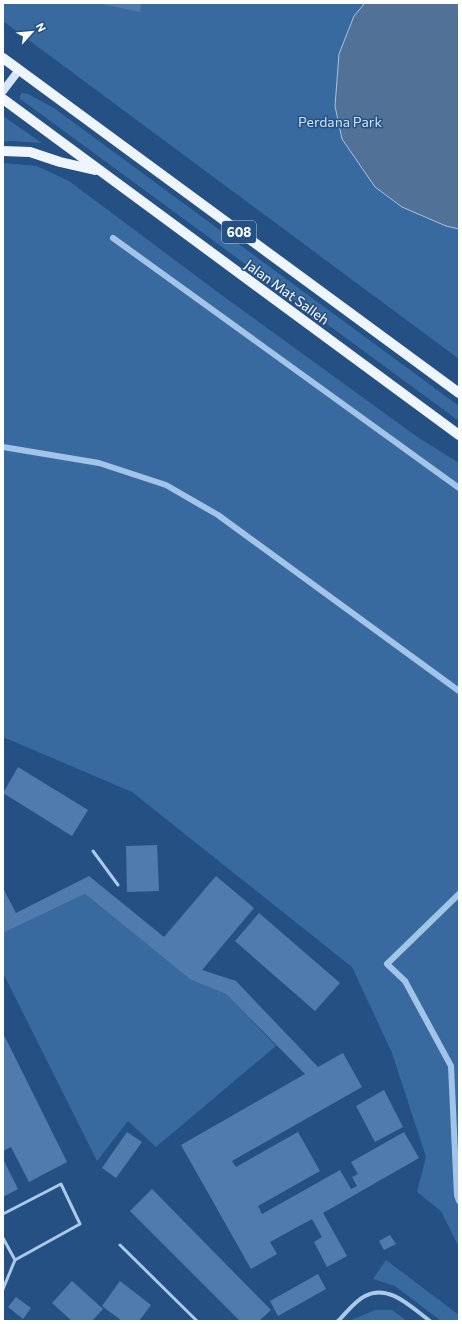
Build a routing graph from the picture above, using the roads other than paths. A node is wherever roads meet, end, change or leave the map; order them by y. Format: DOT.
graph roads {
  1 [pos="3,58"];
  2 [pos="19,70"];
  3 [pos="3,91"];
  4 [pos="3,99"];
  5 [pos="3,152"];
  6 [pos="99,170"];
  7 [pos="459,393"];
  8 [pos="459,435"];
  9 [pos="93,851"];
  10 [pos="118,885"];
  11 [pos="3,1214"];
  12 [pos="3,1238"];
  13 [pos="120,1245"];
  14 [pos="14,1260"];
  15 [pos="3,1289"];
  16 [pos="197,1321"];
  17 [pos="338,1321"];
  18 [pos="430,1321"];
  1 -- 2 [label="main road, Jalan Mat Salleh / 608"];
  2 -- 3 [label="main road"];
  2 -- 7 [label="main road, Jalan Mat Salleh / 608"];
  4 -- 6 [label="main road, Jalan Mat Salleh / 608"];
  5 -- 6 [label="main road"];
  6 -- 8 [label="main road, Jalan Mat Salleh / 608"];
  9 -- 10 [label="lane"];
  11 -- 14 [label="lane"];
  12 -- 14 [label="lane"];
  13 -- 16 [label="lane"];
  14 -- 15 [label="lane"];
  17 -- 18 [label="street"];
}
